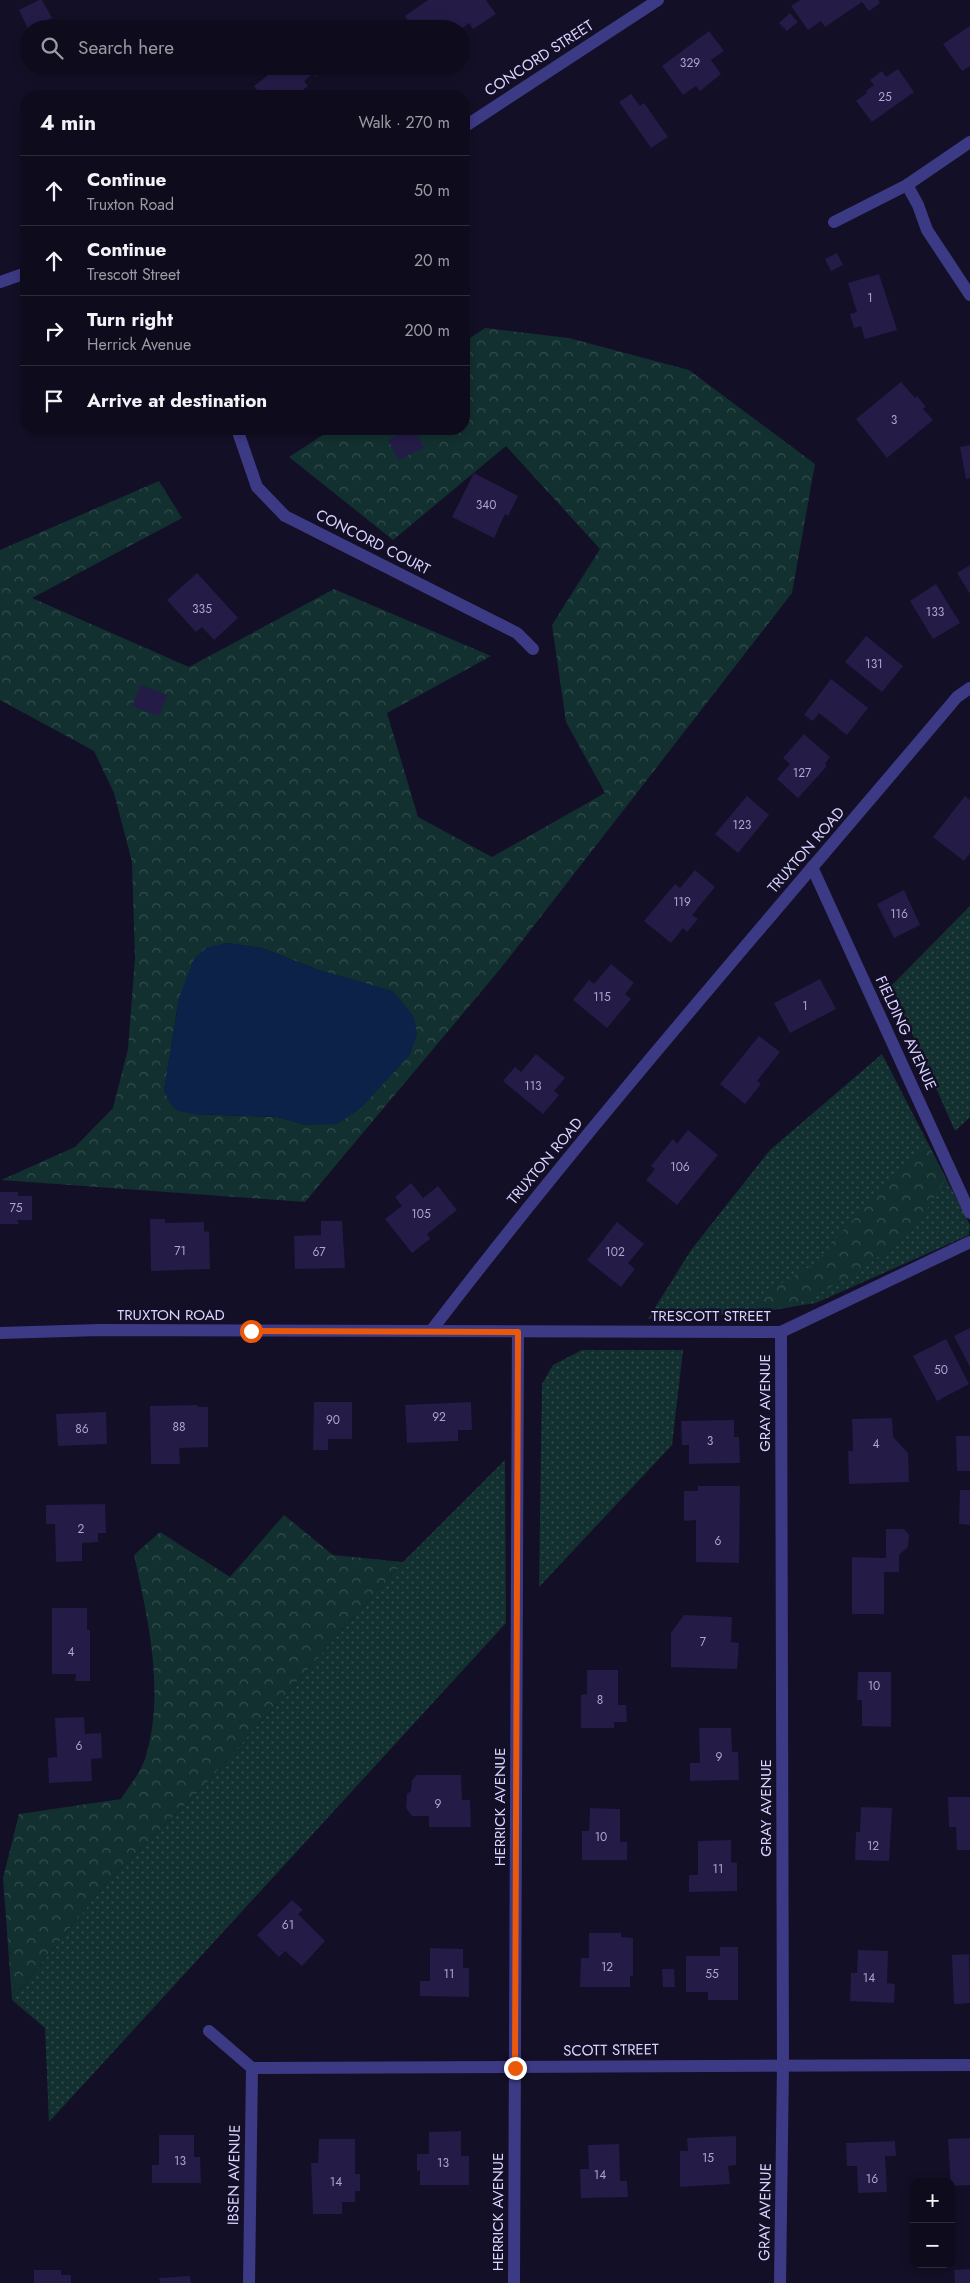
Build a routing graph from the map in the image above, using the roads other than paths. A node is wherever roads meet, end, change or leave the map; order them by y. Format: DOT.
graph roads {
  1 [pos="658,0"];
  2 [pos="470,123"];
  3 [pos="970,142"];
  4 [pos="907,185"];
  5 [pos="834,222"];
  6 [pos="20,275"];
  7 [pos="0,282"];
  8 [pos="970,294"];
  9 [pos="239,435"];
  10 [pos="533,649"];
  11 [pos="970,688"];
  12 [pos="812,866"];
  13 [pos="970,1213"];
  14 [pos="970,1242"];
  15 [pos="431,1331"];
  16 [pos="518,1332"];
  17 [pos="782,1332"];
  18 [pos="0,1333"];
  19 [pos="209,2031"];
  20 [pos="783,2065"];
  21 [pos="970,2065"];
  22 [pos="252,2068"];
  23 [pos="515,2068"];
  24 [pos="249,2283"];
  25 [pos="514,2283"];
  26 [pos="780,2283"];
  1 -- 2 [label="street, CONCORD STREET"];
  3 -- 4 [label="street"];
  4 -- 5 [label="street"];
  4 -- 8 [label="street"];
  6 -- 7 [label="street"];
  9 -- 10 [label="street, CONCORD COURT"];
  11 -- 12 [label="street, TRUXTON ROAD"];
  12 -- 13 [label="street, FIELDING AVENUE"];
  12 -- 15 [label="street, TRUXTON ROAD"];
  14 -- 17 [label="street, TRESCOTT STREET"];
  15 -- 16 [label="street, TRESCOTT STREET"];
  15 -- 18 [label="street, TRUXTON ROAD"];
  16 -- 17 [label="street, TRESCOTT STREET"];
  16 -- 23 [label="street, HERRICK AVENUE"];
  17 -- 20 [label="street, GRAY AVENUE"];
  19 -- 22 [label="street"];
  20 -- 21 [label="street, SCOTT STREET"];
  20 -- 23 [label="street, SCOTT STREET"];
  20 -- 26 [label="street, GRAY AVENUE"];
  22 -- 23 [label="street, SCOTT STREET"];
  22 -- 24 [label="street, IBSEN AVENUE"];
  23 -- 25 [label="street, HERRICK AVENUE"];
}
